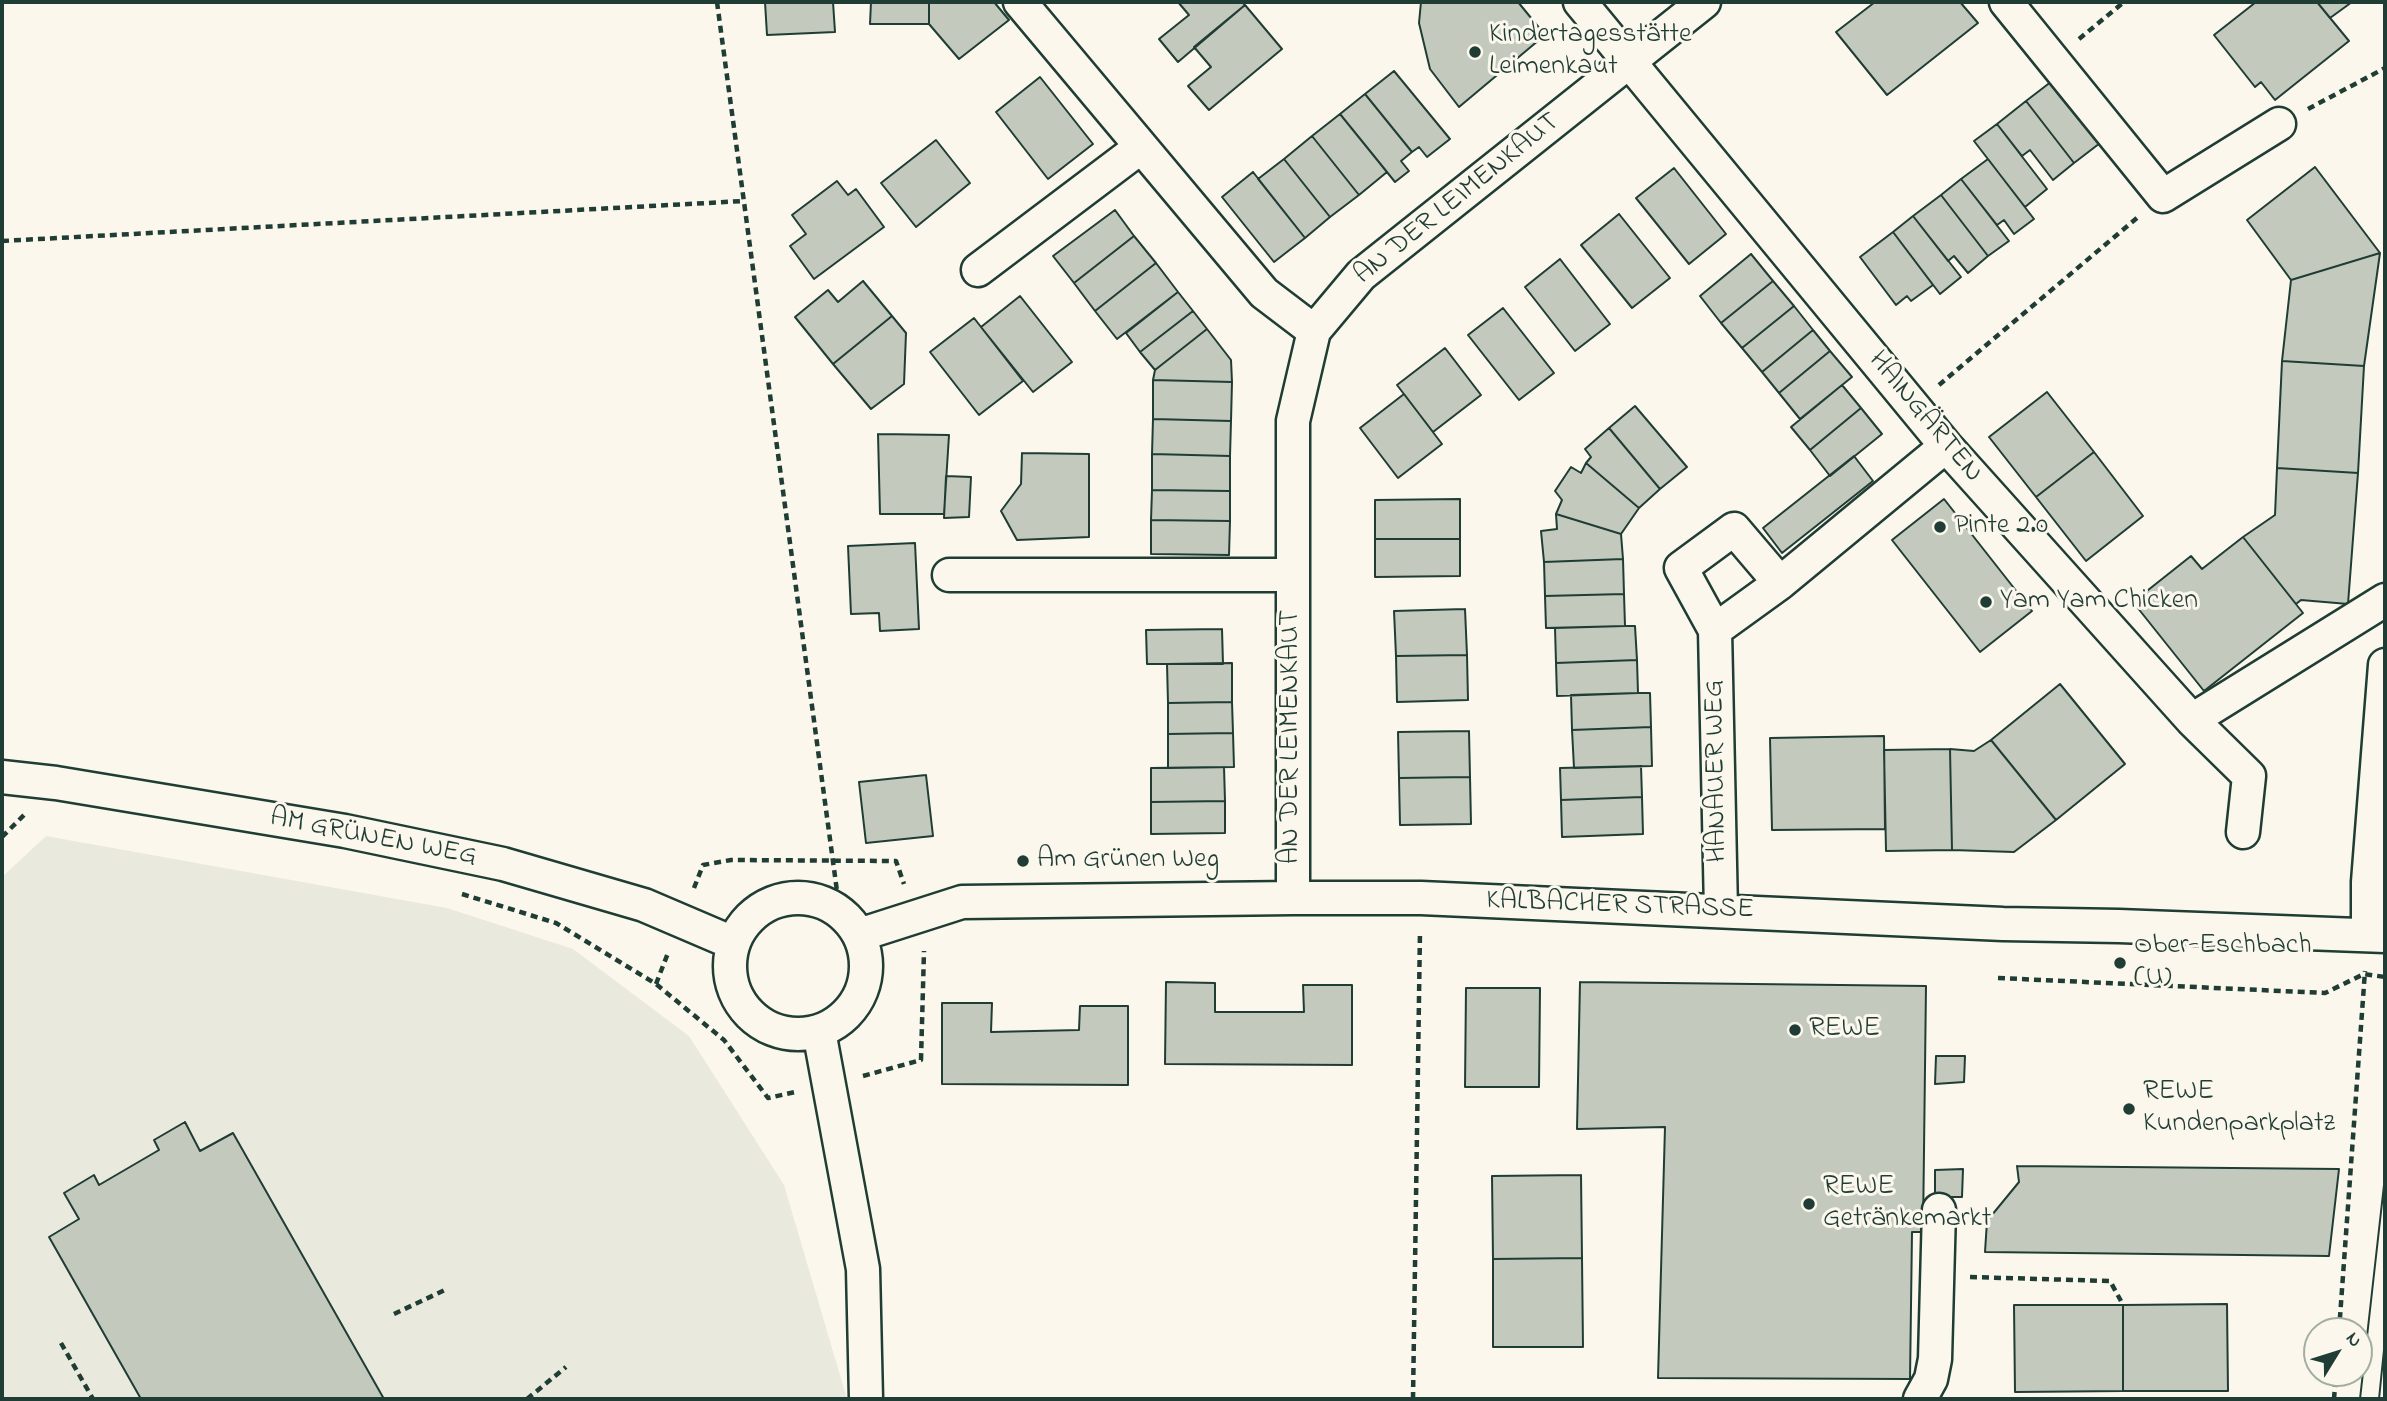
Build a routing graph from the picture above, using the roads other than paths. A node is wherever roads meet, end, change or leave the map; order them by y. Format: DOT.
graph roads {
  1 [pos="1020,2"];
  2 [pos="1580,2"];
  3 [pos="1704,2"];
  4 [pos="2006,2"];
  5 [pos="1629,62"];
  6 [pos="2279,124"];
  7 [pos="1141,147"];
  8 [pos="978,270"];
  9 [pos="1314,331"];
  10 [pos="1945,446"];
  11 [pos="949,575"];
  12 [pos="1291,575"];
  13 [pos="1780,583"];
  14 [pos="2385,600"];
  15 [pos="1715,631"];
  16 [pos="2385,665"];
  17 [pos="2192,720"];
  18 [pos="2,777"];
  19 [pos="2243,832"];
  20 [pos="1293,898"];
  21 [pos="1721,911"];
  22 [pos="849,923"];
  23 [pos="2377,936"];
  24 [pos="733,943"];
  25 [pos="819,1031"];
  26 [pos="1939,1210"];
  27 [pos="866,1399"];
  28 [pos="1920,1399"];
  1 -- 7 [label="street"];
  2 -- 5 [label="street, HAINGÄRTEN"];
  3 -- 5 [label="street, AN DER LEIMENKAUT"];
  4 -- 6 [label="street"];
  5 -- 9 [label="street, AN DER LEIMENKAUT"];
  5 -- 10 [label="street, HAINGÄRTEN"];
  7 -- 8 [label="street"];
  7 -- 9 [label="street"];
  9 -- 12 [label="street, AN DER LEIMENKAUT"];
  10 -- 13 [label="street"];
  10 -- 17 [label="street, HAINGÄRTEN"];
  11 -- 12 [label="street, AN DER LEIMENKAUT"];
  12 -- 20 [label="street, AN DER LEIMENKAUT"];
  13 -- 15 [label="street"];
  13 -- 15 [label="street, HANAUER WEG"];
  14 -- 17 [label="street"];
  15 -- 21 [label="street, HANAUER WEG"];
  16 -- 23 [label="street"];
  17 -- 19 [label="street, HAINGÄRTEN"];
  18 -- 24 [label="street, AM GRÜNEN WEG"];
  20 -- 21 [label="street, KALBACHER STRASSE"];
  20 -- 22 [label="street, KALBACHER STRASSE"];
  21 -- 23 [label="street, KALBACHER STRASSE"];
  22 -- 24 [label="street"];
  22 -- 25 [label="street"];
  24 -- 25 [label="street"];
  25 -- 27 [label="street"];
  26 -- 28 [label="street"];
}
